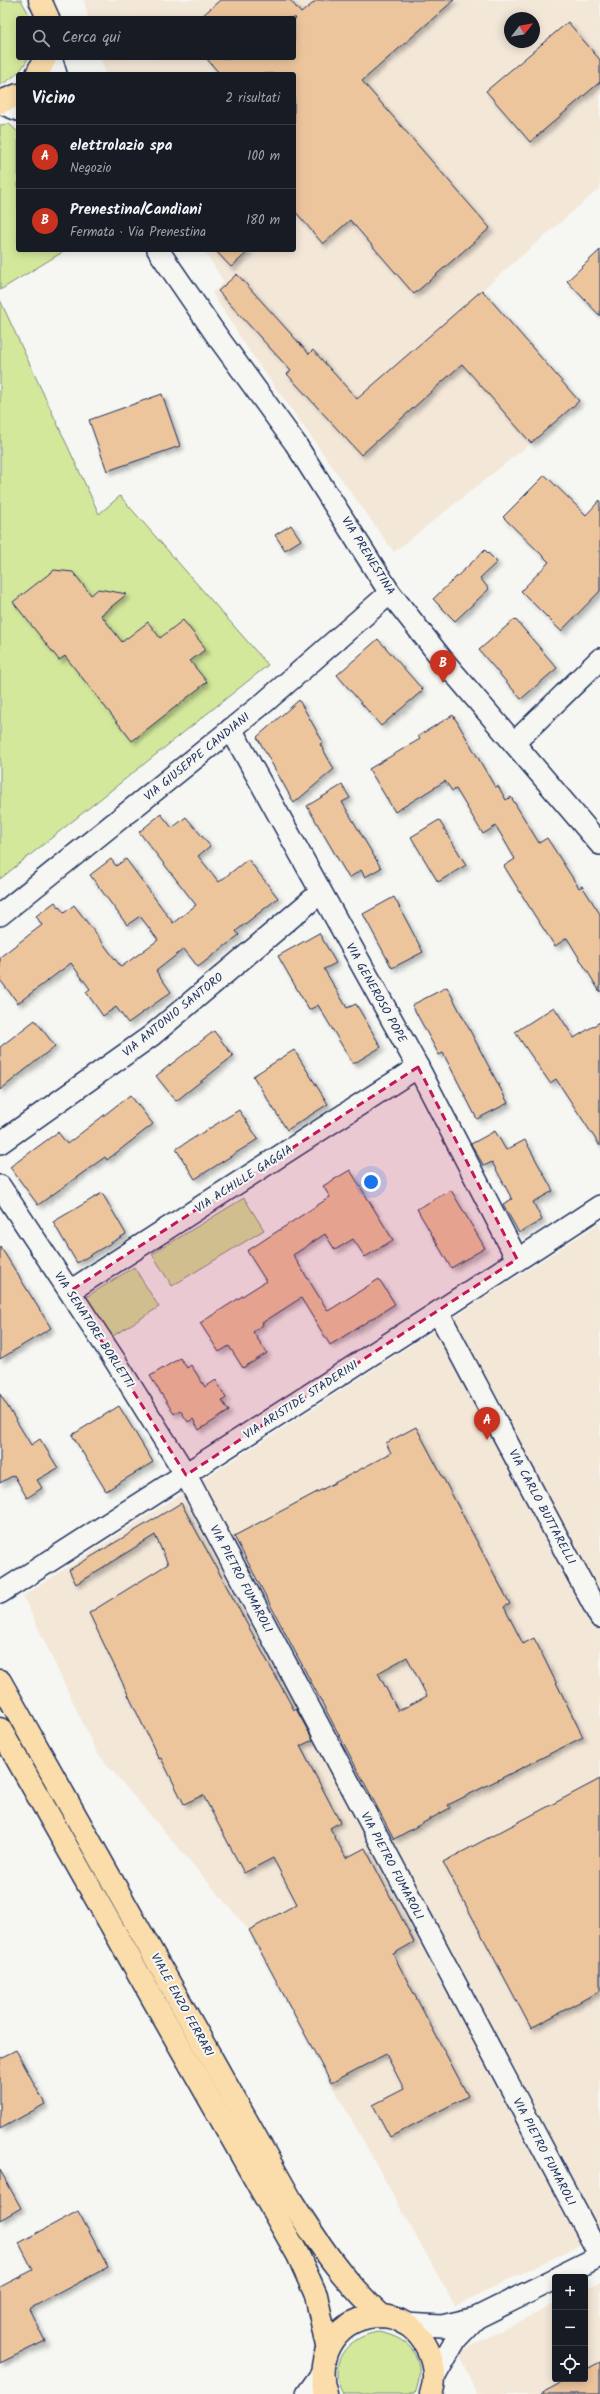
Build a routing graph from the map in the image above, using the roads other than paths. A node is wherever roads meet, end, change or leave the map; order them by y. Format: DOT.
graph roads {
  1 [pos="40,0"];
  2 [pos="47,16"];
  3 [pos="44,60"];
  4 [pos="52,60"];
  5 [pos="38,72"];
  6 [pos="55,72"];
  7 [pos="16,96"];
  8 [pos="0,103"];
  9 [pos="16,109"];
  10 [pos="159,252"];
  11 [pos="390,593"];
  12 [pos="600,659"];
  13 [pos="232,729"];
  14 [pos="514,743"];
  15 [pos="600,844"];
  16 [pos="320,894"];
  17 [pos="0,915"];
  18 [pos="418,1067"];
  19 [pos="0,1143"];
  20 [pos="0,1186"];
  21 [pos="600,1206"];
  22 [pos="517,1259"];
  23 [pos="70,1291"];
  24 [pos="438,1312"];
  25 [pos="186,1475"];
  26 [pos="0,1593"];
  27 [pos="600,1617"];
  28 [pos="0,1682"];
  29 [pos="0,1729"];
  30 [pos="600,2256"];
  31 [pos="564,2274"];
  32 [pos="552,2280"];
  33 [pos="382,2316"];
  34 [pos="476,2318"];
  35 [pos="404,2324"];
  36 [pos="327,2346"];
  37 [pos="322,2373"];
  38 [pos="433,2385"];
  39 [pos="308,2394"];
  40 [pos="326,2394"];
  1 -- 2 [label="main road"];
  3 -- 5 [label="main road"];
  4 -- 6 [label="street"];
  7 -- 8 [label="main road"];
  8 -- 9 [label="street"];
  10 -- 11 [label="street, VIA PRENESTINA"];
  11 -- 13 [label="street, VIA GIUSEPPE CANDIANI"];
  11 -- 14 [label="street, VIA PRENESTINA"];
  12 -- 14 [label="street"];
  13 -- 16 [label="street, VIA GENEROSO POPE"];
  13 -- 17 [label="street, VIA GIUSEPPE CANDIANI"];
  14 -- 15 [label="street, VIA PRENESTINA"];
  16 -- 18 [label="street, VIA GENEROSO POPE"];
  16 -- 19 [label="street, VIA ANTONIO SANTORO"];
  18 -- 22 [label="street, VIA GENEROSO POPE"];
  18 -- 23 [label="street, VIA ACHILLE GAGGIA"];
  20 -- 23 [label="street, VIA SENATORE BORLETTI"];
  21 -- 22 [label="street, VIA ARISTIDE STADERINI"];
  22 -- 24 [label="street, VIA ARISTIDE STADERINI"];
  23 -- 25 [label="street, VIA SENATORE BORLETTI"];
  24 -- 25 [label="street, VIA ARISTIDE STADERINI"];
  24 -- 27 [label="street, VIA CARLO BUTTARELLI"];
  25 -- 26 [label="street, VIA ARISTIDE STADERINI"];
  25 -- 30 [label="street, VIA PIETRO FUMAROLI"];
  28 -- 33 [label="main road, VIALE ENZO FERRARI"];
  29 -- 36 [label="main road, VIALE ENZO FERRARI"];
  30 -- 31 [label="street"];
  32 -- 34 [label="street"];
  33 -- 35 [label="main road"];
  33 -- 36 [label="main road"];
  34 -- 35 [label="street"];
  34 -- 38 [label="street"];
  35 -- 38 [label="main road"];
  36 -- 37 [label="main road"];
  37 -- 39 [label="street"];
  37 -- 40 [label="main road"];
}
